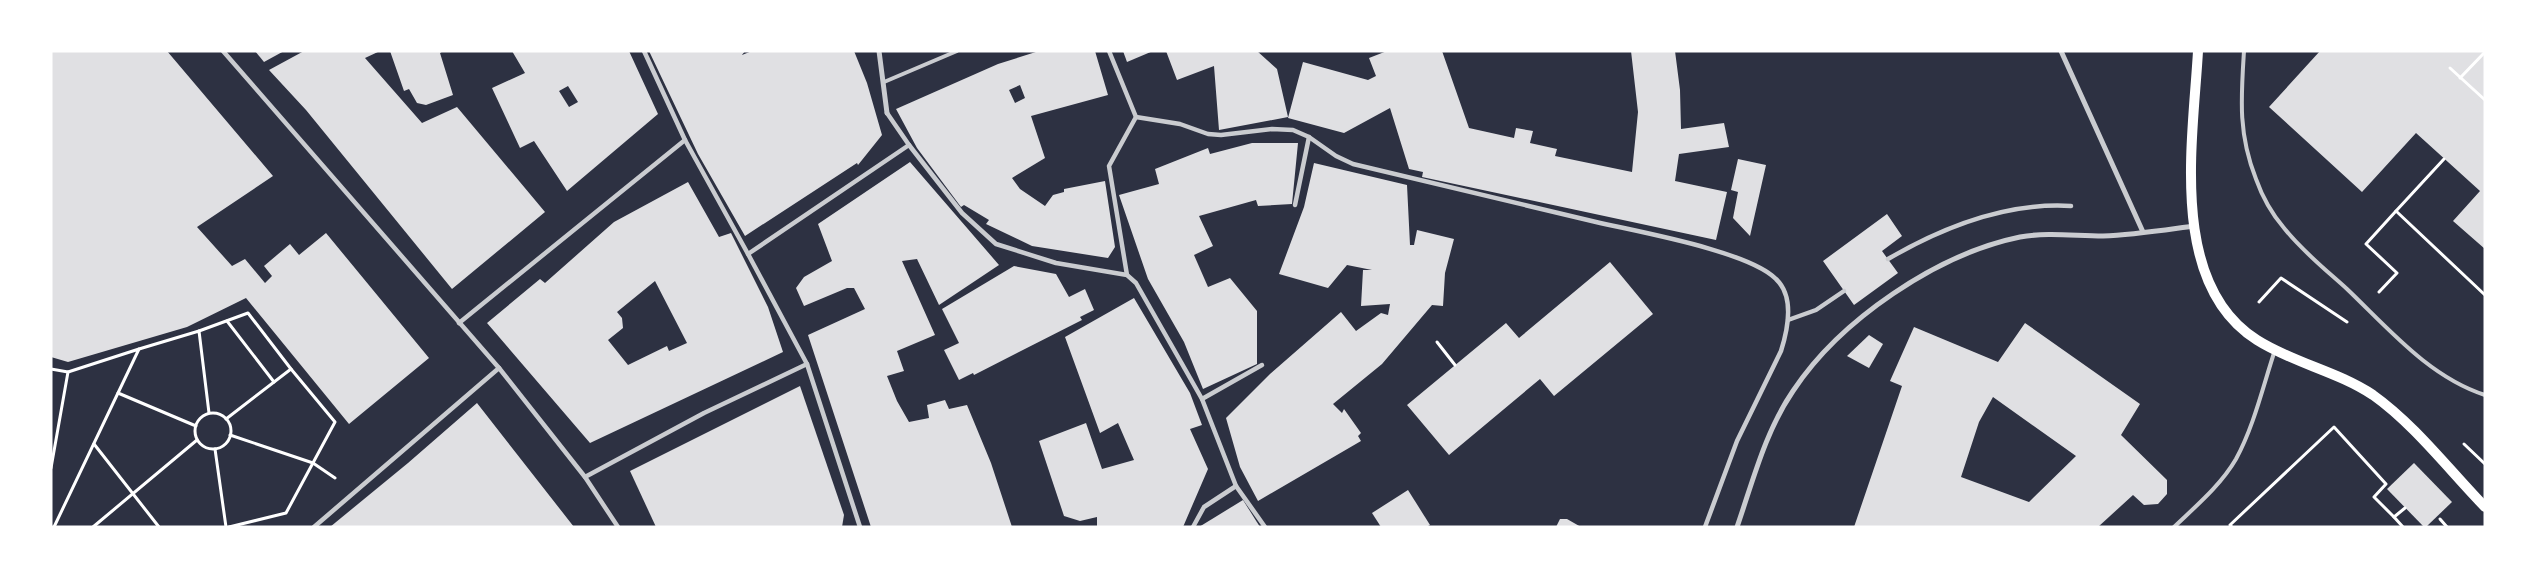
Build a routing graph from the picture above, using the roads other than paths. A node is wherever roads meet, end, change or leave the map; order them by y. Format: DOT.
graph roads {
  1 [pos="223,51"];
  2 [pos="644,51"];
  3 [pos="879,51"];
  4 [pos="957,51"];
  5 [pos="1109,51"];
  6 [pos="2061,51"];
  7 [pos="2198,51"];
  8 [pos="2244,51"];
  9 [pos="884,82"];
  10 [pos="887,112"];
  11 [pos="1136,117"];
  12 [pos="1309,137"];
  13 [pos="685,140"];
  14 [pos="909,146"];
  15 [pos="1296,205"];
  16 [pos="2071,206"];
  17 [pos="2194,226"];
  18 [pos="2143,232"];
  19 [pos="748,254"];
  20 [pos="1888,259"];
  21 [pos="1127,275"];
  22 [pos="1844,291"];
  23 [pos="1788,320"];
  24 [pos="459,323"];
  25 [pos="2275,350"];
  26 [pos="808,364"];
  27 [pos="1262,365"];
  28 [pos="499,368"];
  29 [pos="2485,395"];
  30 [pos="1202,399"];
  31 [pos="585,477"];
  32 [pos="1236,486"];
  33 [pos="2485,507"];
  34 [pos="314,527"];
  35 [pos="618,527"];
  36 [pos="860,527"];
  37 [pos="1193,527"];
  38 [pos="1265,527"];
  39 [pos="1705,527"];
  40 [pos="1737,527"];
  41 [pos="2175,527"];
  1 -- 24 [label="street"];
  2 -- 13 [label="street"];
  3 -- 9 [label="street"];
  4 -- 9 [label="lane"];
  5 -- 11 [label="street"];
  6 -- 18 [label="street"];
  7 -- 17 [label="main road"];
  8 -- 29 [label="lane"];
  9 -- 10 [label="street"];
  10 -- 14 [label="street"];
  11 -- 12 [label="street"];
  11 -- 21 [label="street"];
  12 -- 15 [label="street"];
  12 -- 23 [label="street"];
  13 -- 19 [label="street"];
  13 -- 24 [label="street"];
  14 -- 19 [label="street"];
  14 -- 21 [label="street"];
  16 -- 20 [label="street"];
  17 -- 18 [label="street"];
  17 -- 25 [label="main road"];
  18 -- 40 [label="street"];
  19 -- 26 [label="street"];
  21 -- 30 [label="street"];
  22 -- 23 [label="street"];
  23 -- 39 [label="street"];
  24 -- 28 [label="street"];
  25 -- 33 [label="main road"];
  25 -- 41 [label="lane"];
  26 -- 31 [label="street"];
  26 -- 36 [label="street"];
  27 -- 30 [label="street"];
  28 -- 31 [label="street"];
  28 -- 34 [label="street"];
  30 -- 32 [label="street"];
  31 -- 35 [label="street"];
  32 -- 37 [label="street"];
  32 -- 38 [label="street"];
}
